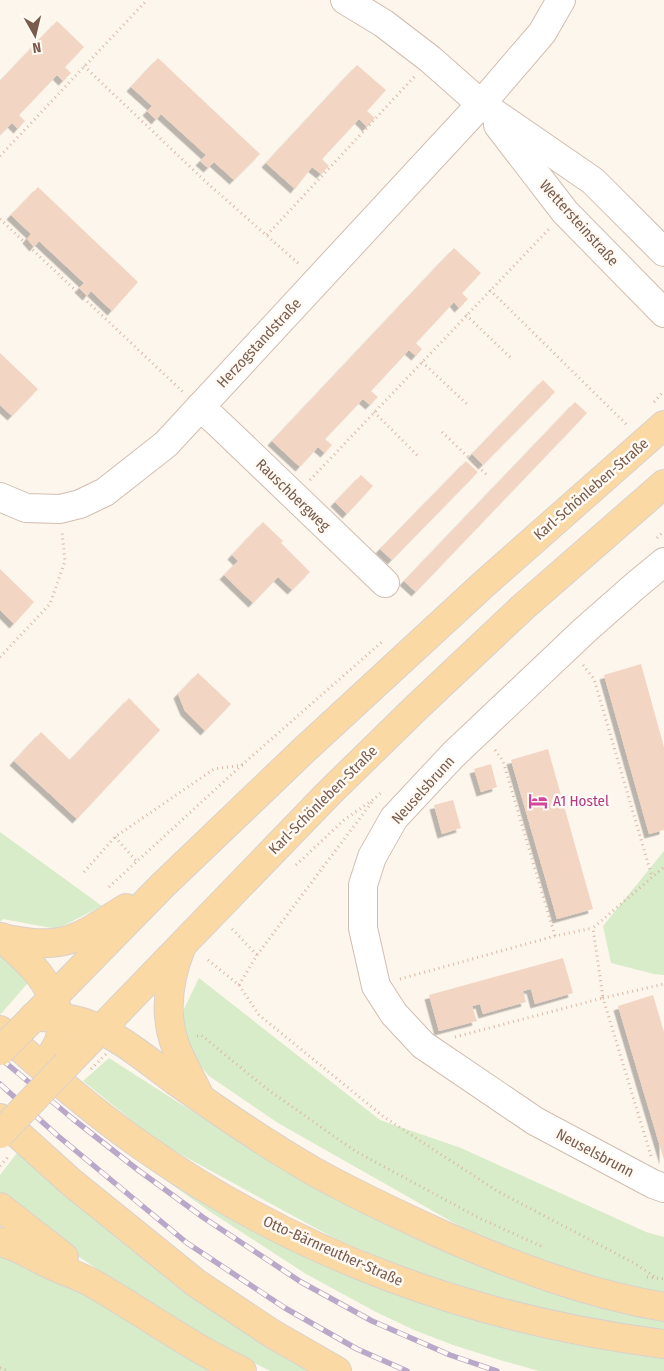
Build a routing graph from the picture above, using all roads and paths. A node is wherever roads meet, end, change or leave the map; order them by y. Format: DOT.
graph roads {
  1 [pos="147,0"];
  2 [pos="345,0"];
  3 [pos="561,0"];
  4 [pos="430,59"];
  5 [pos="84,66"];
  6 [pos="481,104"];
  7 [pos="0,156"];
  8 [pos="565,212"];
  9 [pos="0,219"];
  10 [pos="267,235"];
  11 [pos="664,252"];
  12 [pos="317,280"];
  13 [pos="490,290"];
  14 [pos="664,313"];
  15 [pos="466,315"];
  16 [pos="511,358"];
  17 [pos="422,362"];
  18 [pos="468,404"];
  19 [pos="200,408"];
  20 [pos="374,412"];
  21 [pos="627,425"];
  22 [pos="664,425"];
  23 [pos="442,432"];
  24 [pos="419,457"];
  25 [pos="488,476"];
  26 [pos="664,484"];
  27 [pos="295,496"];
  28 [pos="0,497"];
  29 [pos="60,509"];
  30 [pos="664,562"];
  31 [pos="385,583"];
  32 [pos="569,646"];
  33 [pos="0,656"];
  34 [pos="480,730"];
  35 [pos="243,764"];
  36 [pos="394,818"];
  37 [pos="115,837"];
  38 [pos="136,862"];
  39 [pos="664,867"];
  40 [pos="84,872"];
  41 [pos="652,877"];
  42 [pos="163,885"];
  43 [pos="230,927"];
  44 [pos="593,928"];
  45 [pos="555,936"];
  46 [pos="1,937"];
  47 [pos="183,944"];
  48 [pos="257,955"];
  49 [pos="208,960"];
  50 [pos="664,984"];
  51 [pos="239,985"];
  52 [pos="376,986"];
  53 [pos="603,998"];
  54 [pos="57,1007"];
  55 [pos="19,1025"];
  56 [pos="100,1029"];
  57 [pos="173,1039"];
  58 [pos="423,1045"];
  59 [pos="0,1051"];
  60 [pos="60,1058"];
  61 [pos="201,1098"];
  62 [pos="0,1118"];
  63 [pos="0,1134"];
  64 [pos="659,1186"];
  65 [pos="0,1207"];
  66 [pos="0,1242"];
  67 [pos="542,1246"];
  68 [pos="639,1276"];
  69 [pos="655,1278"];
  70 [pos="664,1280"];
  71 [pos="92,1284"];
  72 [pos="664,1307"];
  73 [pos="664,1344"];
  74 [pos="0,1368"];
  75 [pos="9,1371"];
  76 [pos="242,1371"];
  77 [pos="337,1371"];
  1 -- 5 [label="path"];
  2 -- 4 [label="street, Wettersteinstraße"];
  3 -- 6 [label="street, Herzogstandstraße"];
  4 -- 6 [label="street, Wettersteinstraße"];
  4 -- 10 [label="path"];
  5 -- 7 [label="path"];
  5 -- 10 [label="path"];
  6 -- 8 [label="street, Wettersteinstraße"];
  6 -- 11 [label="street, Wettersteinstraße"];
  6 -- 12 [label="street, Herzogstandstraße"];
  8 -- 13 [label="path"];
  8 -- 14 [label="street, Wettersteinstraße"];
  9 -- 19 [label="path"];
  10 -- 12 [label="path"];
  12 -- 19 [label="street, Herzogstandstraße"];
  13 -- 15 [label="path"];
  13 -- 21 [label="path"];
  15 -- 16 [label="path"];
  15 -- 17 [label="path"];
  17 -- 18 [label="path"];
  17 -- 20 [label="path"];
  19 -- 27 [label="street, Rauschbergweg"];
  19 -- 29 [label="street, Herzogstandstraße"];
  20 -- 24 [label="path"];
  20 -- 27 [label="path"];
  22 -- 42 [label="main road, Karl-Schönleben-Straße"];
  23 -- 25 [label="path"];
  26 -- 47 [label="main road, Karl-Schönleben-Straße"];
  27 -- 31 [label="street, Rauschbergweg"];
  28 -- 29 [label="street, Herzogstandstraße"];
  29 -- 33 [label="path"];
  30 -- 32 [label="street, Neuselsbrunn"];
  32 -- 34 [label="street, Neuselsbrunn"];
  32 -- 41 [label="path"];
  34 -- 36 [label="street, Neuselsbrunn"];
  34 -- 45 [label="path"];
  35 -- 37 [label="path"];
  36 -- 48 [label="path"];
  36 -- 52 [label="street, Neuselsbrunn"];
  37 -- 38 [label="path"];
  37 -- 40 [label="path"];
  39 -- 41 [label="path"];
  41 -- 44 [label="path"];
  42 -- 46 [label="main road"];
  42 -- 54 [label="main road, Karl-Schönleben-Straße"];
  43 -- 48 [label="path"];
  44 -- 45 [label="path"];
  44 -- 53 [label="path"];
  45 -- 52 [label="path"];
  46 -- 54 [label="main road"];
  47 -- 56 [label="main road, Karl-Schönleben-Straße"];
  47 -- 57 [label="main road"];
  48 -- 51 [label="path"];
  49 -- 51 [label="path"];
  50 -- 53 [label="path"];
  51 -- 69 [label="path"];
  52 -- 58 [label="street, Neuselsbrunn"];
  53 -- 58 [label="path"];
  53 -- 64 [label="path"];
  54 -- 55 [label="main road"];
  54 -- 56 [label="main road"];
  54 -- 60 [label="main road"];
  55 -- 59 [label="main road, bridge"];
  55 -- 73 [label="main road, Otto-Bärnreuther-Straße"];
  56 -- 60 [label="main road, Karl-Schönleben-Straße"];
  56 -- 61 [label="main road"];
  57 -- 61 [label="main road"];
  57 -- 67 [label="path"];
  58 -- 64 [label="street, Neuselsbrunn"];
  60 -- 63 [label="main road, Karl-Schönleben-Straße, bridge"];
  61 -- 72 [label="main road"];
  62 -- 77 [label="main road"];
  65 -- 71 [label="main road"];
  66 -- 71 [label="main road"];
  68 -- 69 [label="path"];
  69 -- 70 [label="path"];
  71 -- 76 [label="main road"];
  74 -- 75 [label="path"];
}
